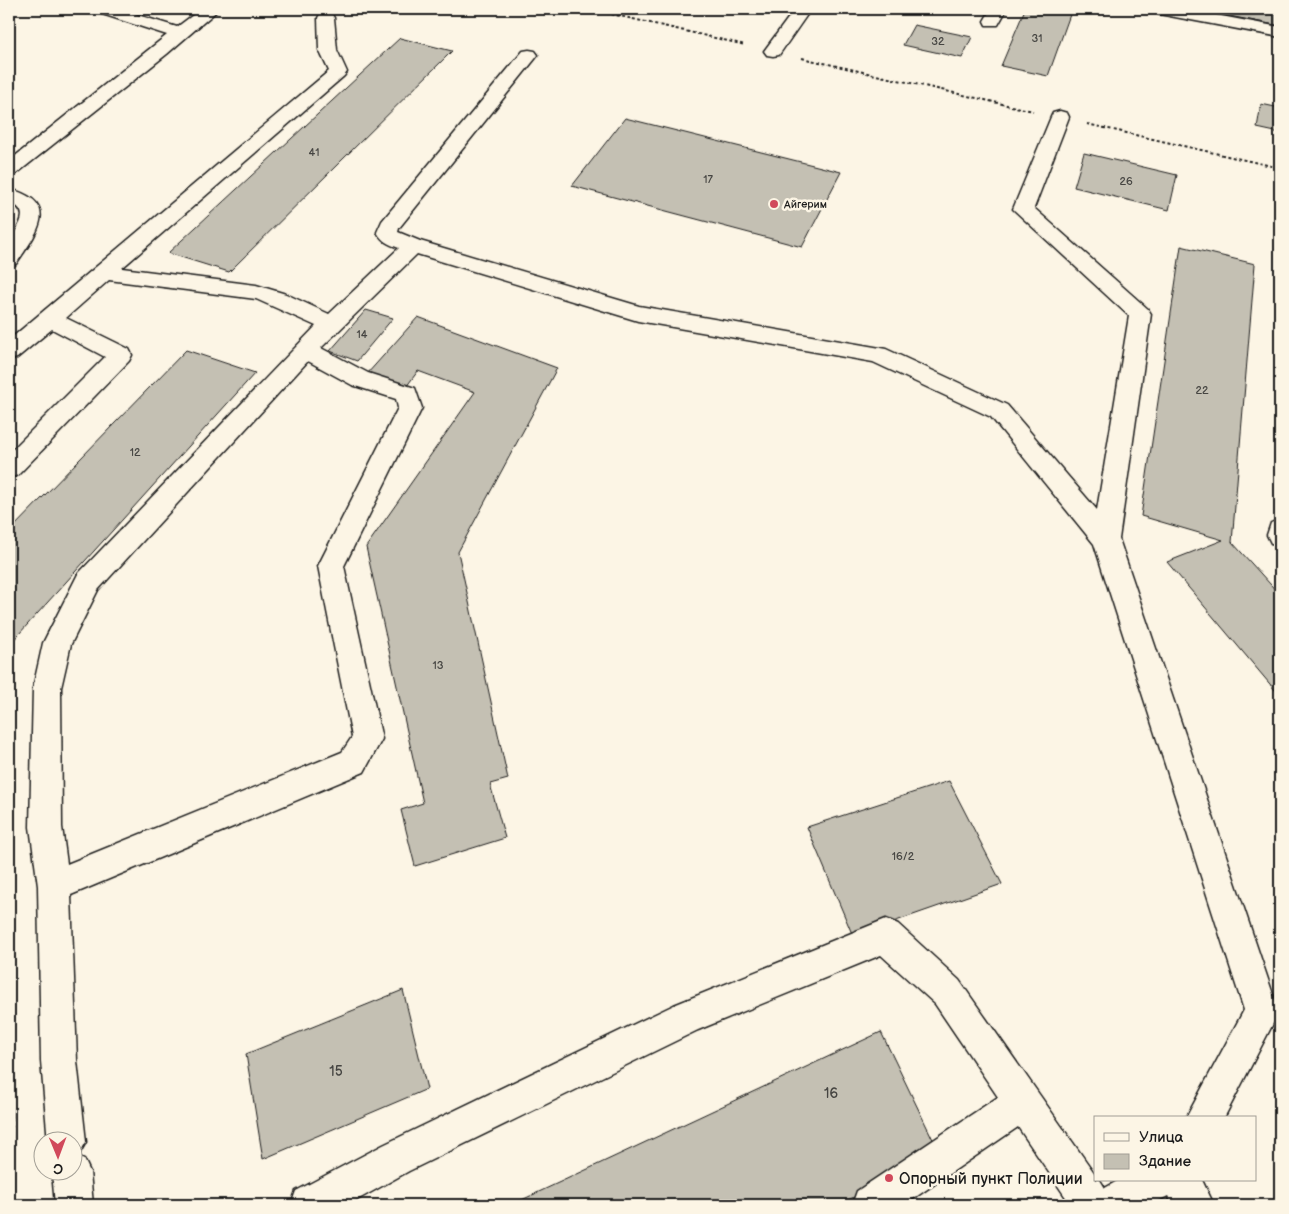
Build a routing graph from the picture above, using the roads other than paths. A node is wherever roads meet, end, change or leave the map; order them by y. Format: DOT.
graph roads {
  1 [pos="102,9"];
  2 [pos="211,9"];
  3 [pos="803,9"];
  4 [pos="1159,9"];
  5 [pos="326,18"];
  6 [pos="1280,32"];
  7 [pos="179,33"];
  8 [pos="772,51"];
  9 [pos="529,55"];
  10 [pos="1060,117"];
  11 [pos="9,170"];
  12 [pos="9,195"];
  13 [pos="413,246"];
  14 [pos="9,259"];
  15 [pos="104,272"];
  16 [pos="50,319"];
  17 [pos="332,324"];
  18 [pos="305,350"];
  19 [pos="9,352"];
  20 [pos="9,468"];
  21 [pos="1280,530"];
  22 [pos="1280,535"];
  23 [pos="1106,539"];
  24 [pos="54,886"];
  25 [pos="1022,1103"];
  26 [pos="1205,1116"];
  27 [pos="66,1132"];
  28 [pos="72,1182"];
  29 [pos="1154,1182"];
  30 [pos="1181,1182"];
  31 [pos="74,1205"];
  32 [pos="310,1205"];
  33 [pos="871,1205"];
  34 [pos="1094,1205"];
  35 [pos="1112,1205"];
  36 [pos="1195,1205"];
  1 -- 7 [label="lane"];
  2 -- 7 [label="lane"];
  3 -- 8 [label="lane"];
  4 -- 6 [label="lane"];
  5 -- 15 [label="lane"];
  7 -- 11 [label="lane"];
  9 -- 13 [label="lane"];
  10 -- 23 [label="lane"];
  12 -- 14 [label="lane"];
  13 -- 17 [label="lane"];
  13 -- 23 [label="lane"];
  15 -- 16 [label="lane"];
  15 -- 17 [label="lane"];
  16 -- 19 [label="lane"];
  16 -- 20 [label="lane"];
  17 -- 18 [label="lane"];
  18 -- 24 [label="lane"];
  18 -- 24 [label="lane"];
  21 -- 22 [label="lane"];
  23 -- 26 [label="lane"];
  24 -- 27 [label="lane"];
  25 -- 32 [label="lane"];
  25 -- 33 [label="lane"];
  25 -- 34 [label="lane"];
  28 -- 31 [label="lane"];
  29 -- 35 [label="lane"];
  30 -- 36 [label="lane"];
}
